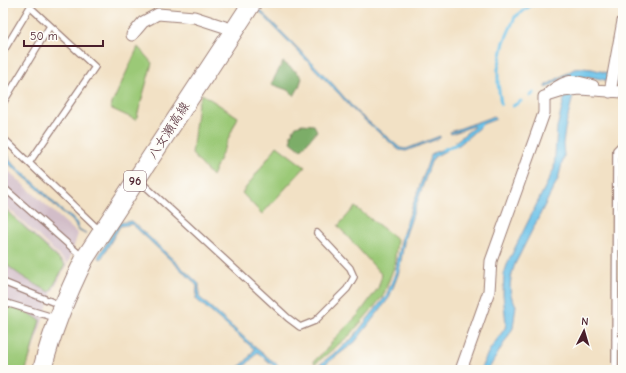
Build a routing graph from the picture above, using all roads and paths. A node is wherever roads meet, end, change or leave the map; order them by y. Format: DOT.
graph roads {
  1 [pos="252,3"];
  2 [pos="623,21"];
  3 [pos="50,26"];
  4 [pos="234,30"];
  5 [pos="132,35"];
  6 [pos="3,52"];
  7 [pos="611,88"];
  8 [pos="623,92"];
  9 [pos="3,103"];
  10 [pos="3,138"];
  11 [pos="623,143"];
  12 [pos="29,163"];
  13 [pos="142,183"];
  14 [pos="3,187"];
  15 [pos="101,232"];
  16 [pos="317,233"];
  17 [pos="78,253"];
  18 [pos="3,282"];
  19 [pos="3,302"];
  20 [pos="60,312"];
  21 [pos="615,339"];
  22 [pos="623,340"];
  23 [pos="42,370"];
  24 [pos="461,370"];
  25 [pos="615,370"];
  1 -- 4 [label="main road, 八女瀬高線 / 96"];
  2 -- 7 [label="street"];
  3 -- 6 [label="lane"];
  3 -- 9 [label="lane"];
  3 -- 12 [label="lane"];
  4 -- 5 [label="street"];
  4 -- 15 [label="main road, 八女瀬高線 / 96"];
  7 -- 8 [label="street"];
  7 -- 24 [label="street"];
  10 -- 12 [label="lane"];
  11 -- 21 [label="lane"];
  12 -- 15 [label="lane"];
  13 -- 16 [label="lane"];
  14 -- 17 [label="lane"];
  15 -- 20 [label="main road, 八女瀬高線 / 96"];
  18 -- 20 [label="lane"];
  19 -- 20 [label="lane"];
  20 -- 23 [label="main road, 八女瀬高線 / 96"];
  21 -- 22 [label="lane"];
  21 -- 25 [label="lane"];
}
